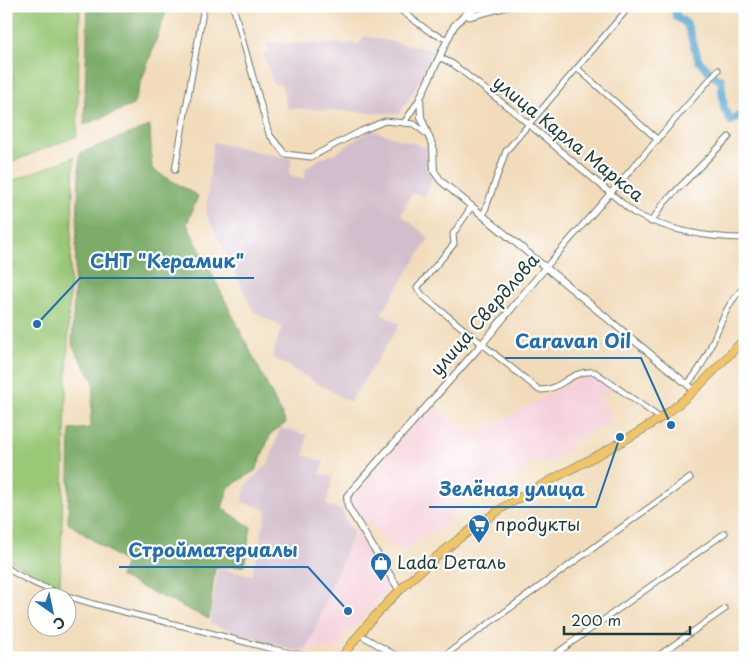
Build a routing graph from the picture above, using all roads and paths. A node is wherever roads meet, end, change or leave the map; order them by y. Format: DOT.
graph roads {
  1 [pos="204,6"];
  2 [pos="232,6"];
  3 [pos="395,6"];
  4 [pos="481,6"];
  5 [pos="511,6"];
  6 [pos="630,6"];
  7 [pos="466,14"];
  8 [pos="446,40"];
  9 [pos="438,57"];
  10 [pos="577,68"];
  11 [pos="718,70"];
  12 [pos="420,98"];
  13 [pos="404,123"];
  14 [pos="529,124"];
  15 [pos="428,136"];
  16 [pos="729,137"];
  17 [pos="658,140"];
  18 [pos="175,170"];
  19 [pos="611,195"];
  20 [pos="472,206"];
  21 [pos="483,216"];
  22 [pos="652,222"];
  23 [pos="745,238"];
  24 [pos="546,267"];
  25 [pos="745,287"];
  26 [pos="745,338"];
  27 [pos="482,344"];
  28 [pos="686,384"];
  29 [pos="694,390"];
  30 [pos="660,418"];
  31 [pos="690,478"];
  32 [pos="725,533"];
  33 [pos="6,567"];
  34 [pos="400,591"];
  35 [pos="725,609"];
  36 [pos="359,634"];
  37 [pos="324,658"];
  38 [pos="340,658"];
  39 [pos="400,658"];
  40 [pos="442,658"];
  41 [pos="550,658"];
  42 [pos="655,658"];
  1 -- 18 [label="street"];
  2 -- 13 [label="street"];
  3 -- 8 [label="street"];
  4 -- 7 [label="street"];
  5 -- 7 [label="street"];
  6 -- 10 [label="street"];
  7 -- 8 [label="street"];
  8 -- 9 [label="street"];
  9 -- 12 [label="street"];
  9 -- 14 [label="street, улица Карла Маркса"];
  10 -- 14 [label="street"];
  10 -- 17 [label="street"];
  11 -- 17 [label="street, улица Свердлова"];
  12 -- 13 [label="street"];
  12 -- 15 [label="street"];
  13 -- 15 [label="street"];
  14 -- 19 [label="street, улица Карла Маркса"];
  14 -- 21 [label="street"];
  15 -- 20 [label="street"];
  16 -- 22 [label="street"];
  17 -- 19 [label="street, улица Свердлова"];
  19 -- 22 [label="street, улица Карла Маркса"];
  19 -- 24 [label="street, улица Свердлова"];
  20 -- 21 [label="street"];
  20 -- 27 [label="street"];
  21 -- 24 [label="street"];
  22 -- 23 [label="street, улица Карла Маркса"];
  24 -- 27 [label="street, улица Свердлова"];
  24 -- 28 [label="street"];
  25 -- 28 [label="street"];
  26 -- 29 [label="main road"];
  27 -- 30 [label="street"];
  27 -- 34 [label="street, улица Свердлова"];
  28 -- 29 [label="street"];
  29 -- 30 [label="main road"];
  30 -- 34 [label="main road"];
  31 -- 40 [label="street"];
  32 -- 41 [label="street"];
  33 -- 37 [label="street"];
  34 -- 36 [label="main road"];
  35 -- 42 [label="street"];
  36 -- 38 [label="main road"];
  36 -- 39 [label="street"];
}
